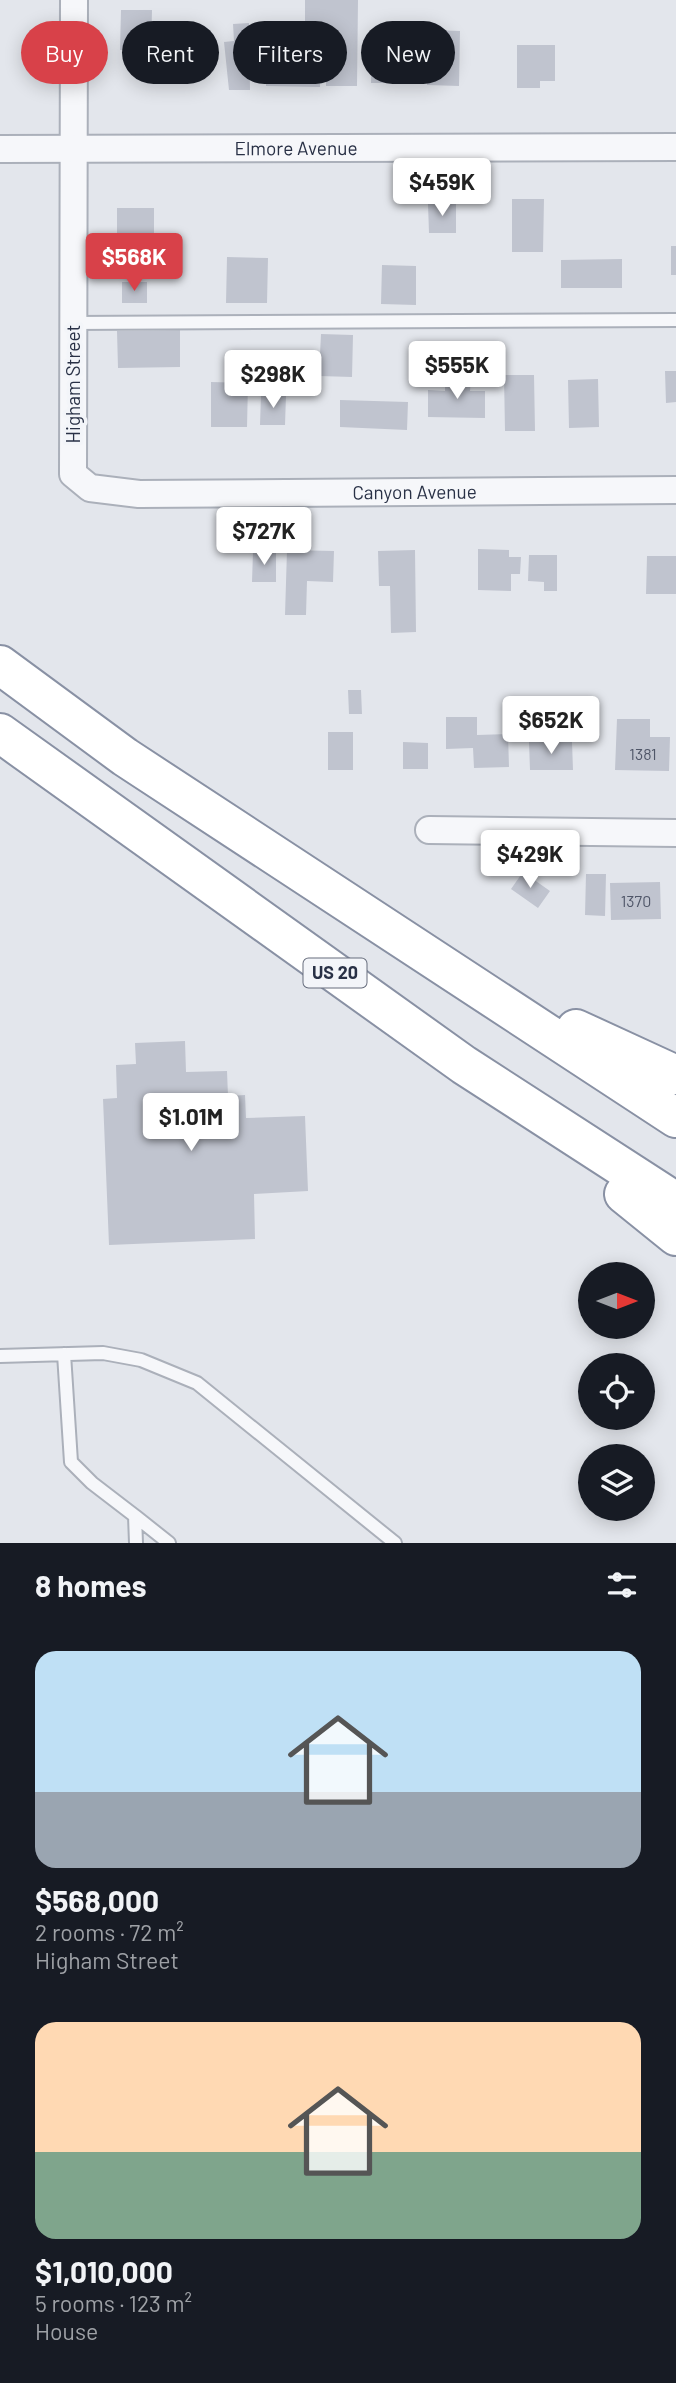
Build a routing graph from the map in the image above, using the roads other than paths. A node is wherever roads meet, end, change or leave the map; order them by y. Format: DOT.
graph roads {
  1 [pos="74,0"];
  2 [pos="676,146"];
  3 [pos="75,148"];
  4 [pos="0,149"];
  5 [pos="676,320"];
  6 [pos="72,323"];
  7 [pos="73,474"];
  8 [pos="676,490"];
  9 [pos="0,665"];
  10 [pos="0,733"];
  11 [pos="429,830"];
  12 [pos="676,833"];
  13 [pos="432,960"];
  14 [pos="464,1065"];
  15 [pos="676,1075"];
  16 [pos="676,1118"];
  17 [pos="676,1202"];
  18 [pos="676,1236"];
  19 [pos="64,1354"];
  20 [pos="0,1356"];
  21 [pos="135,1516"];
  22 [pos="136,1543"];
  23 [pos="169,1543"];
  24 [pos="395,1543"];
  1 -- 3 [label="street, Higham Street"];
  2 -- 3 [label="street, Elmore Avenue"];
  3 -- 4 [label="street, Elmore Avenue"];
  3 -- 6 [label="street, Higham Street"];
  5 -- 6 [label="lane"];
  6 -- 7 [label="street, Higham Street"];
  7 -- 8 [label="street, Canyon Avenue"];
  9 -- 13 [label="highway"];
  10 -- 14 [label="highway, US 20"];
  11 -- 12 [label="street"];
  13 -- 15 [label="highway"];
  13 -- 16 [label="highway"];
  14 -- 17 [label="highway, US 20"];
  14 -- 18 [label="highway"];
  19 -- 20 [label="lane"];
  19 -- 21 [label="lane"];
  19 -- 24 [label="lane"];
  21 -- 22 [label="lane"];
  21 -- 23 [label="lane"];
}
